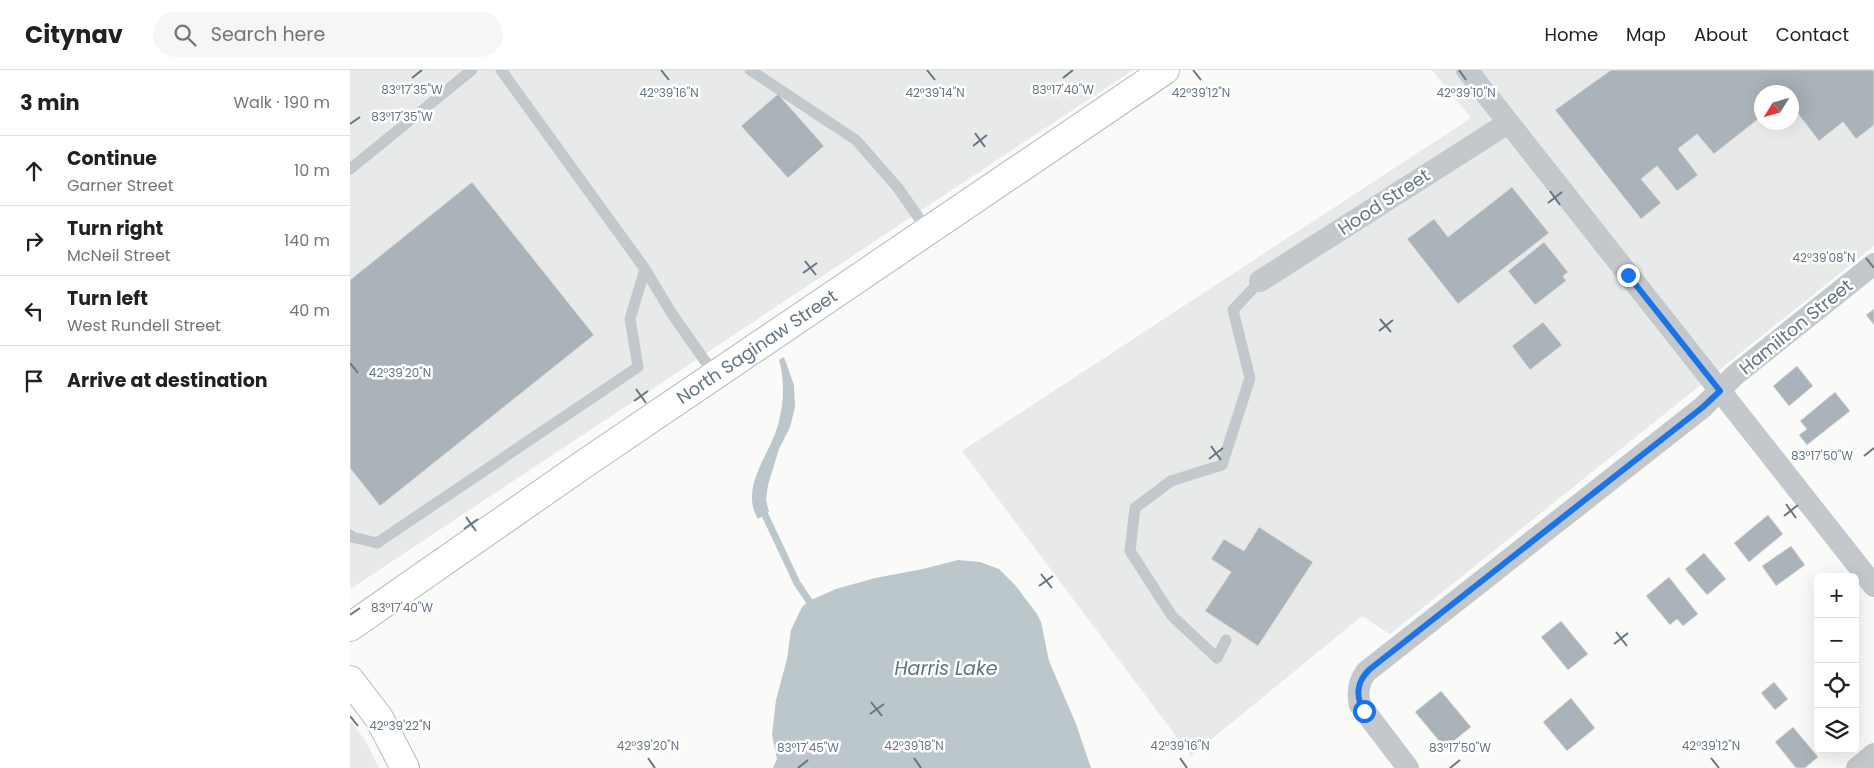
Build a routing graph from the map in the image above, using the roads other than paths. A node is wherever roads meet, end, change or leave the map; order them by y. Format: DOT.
graph roads {
  1 [pos="472,70"];
  2 [pos="500,70"];
  3 [pos="750,70"];
  4 [pos="1165,70"];
  5 [pos="1467,70"];
  6 [pos="1508,123"];
  7 [pos="350,169"];
  8 [pos="928,231"];
  9 [pos="1874,264"];
  10 [pos="645,269"];
  11 [pos="1260,281"];
  12 [pos="715,375"];
  13 [pos="1720,391"];
  14 [pos="350,535"];
  15 [pos="1874,586"];
  16 [pos="350,627"];
  17 [pos="1226,640"];
  18 [pos="350,680"];
  19 [pos="1874,754"];
  20 [pos="405,768"];
  21 [pos="1408,768"];
  22 [pos="1857,768"];
  1 -- 7 [label="lane"];
  2 -- 10 [label="lane"];
  3 -- 8 [label="lane"];
  4 -- 8 [label="street, North Saginaw Street"];
  5 -- 6 [label="street"];
  6 -- 11 [label="street, Hood Street"];
  6 -- 13 [label="street"];
  8 -- 12 [label="street, North Saginaw Street"];
  9 -- 13 [label="street, Hamilton Street"];
  10 -- 12 [label="lane"];
  10 -- 14 [label="lane"];
  11 -- 17 [label="lane"];
  12 -- 16 [label="street, North Saginaw Street"];
  13 -- 15 [label="street"];
  13 -- 21 [label="street, Hamilton Street"];
  18 -- 20 [label="street"];
  19 -- 22 [label="street"];
}
